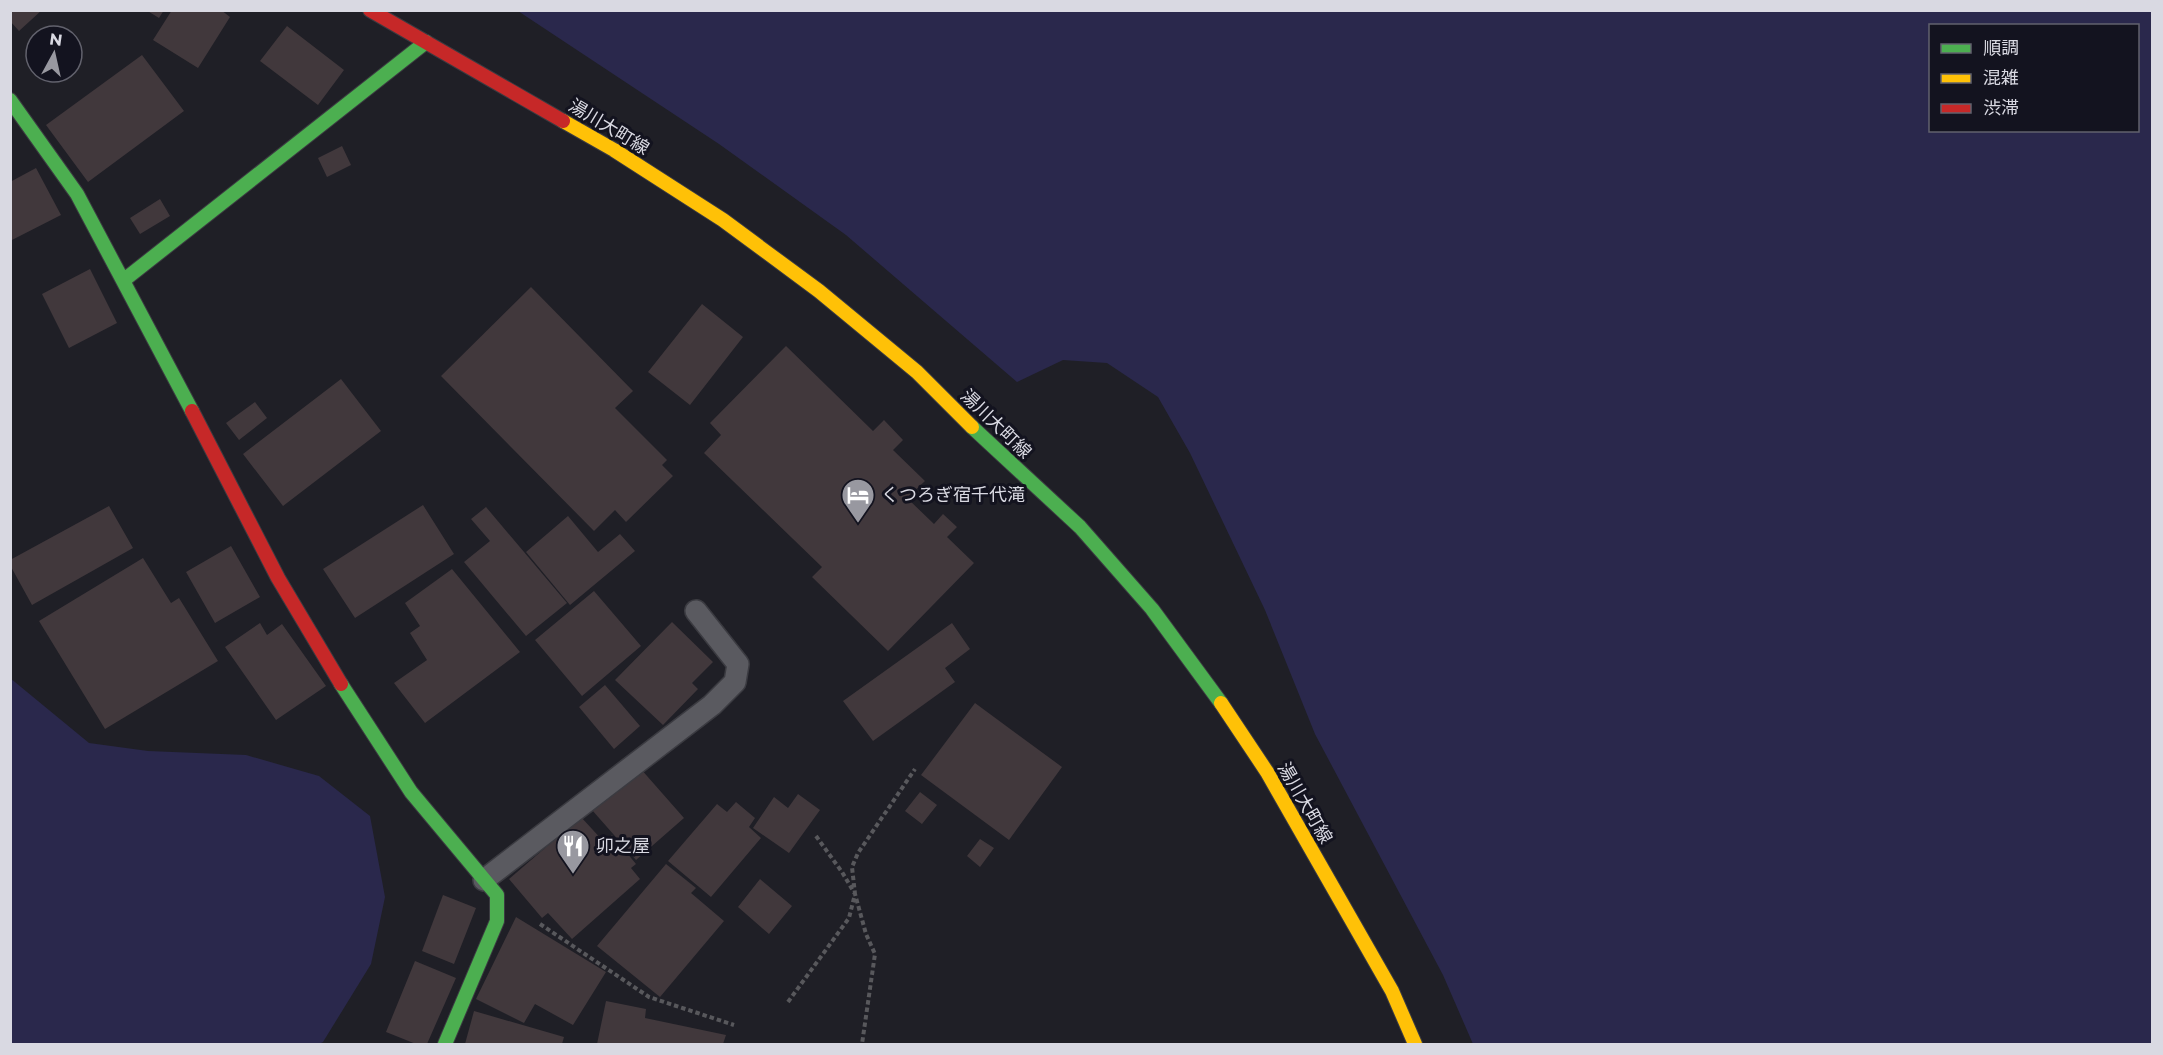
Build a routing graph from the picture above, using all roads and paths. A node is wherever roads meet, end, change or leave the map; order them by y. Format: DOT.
graph roads {
  1 [pos="370,10"];
  2 [pos="426,42"];
  3 [pos="10,100"];
  4 [pos="124,280"];
  5 [pos="696,611"];
  6 [pos="915,769"];
  7 [pos="816,836"];
  8 [pos="490,888"];
  9 [pos="855,894"];
  10 [pos="788,1002"];
  11 [pos="734,1025"];
  12 [pos="445,1044"];
  13 [pos="862,1044"];
  14 [pos="1415,1044"];
  1 -- 2 [label="main road, 湯川大町線"];
  2 -- 4 [label="main road"];
  2 -- 14 [label="main road, 湯川大町線"];
  3 -- 4 [label="main road"];
  4 -- 8 [label="main road"];
  5 -- 8 [label="lane"];
  6 -- 9 [label="path"];
  7 -- 9 [label="path"];
  8 -- 11 [label="path"];
  8 -- 12 [label="main road"];
  9 -- 10 [label="path"];
  9 -- 13 [label="path"];
}
